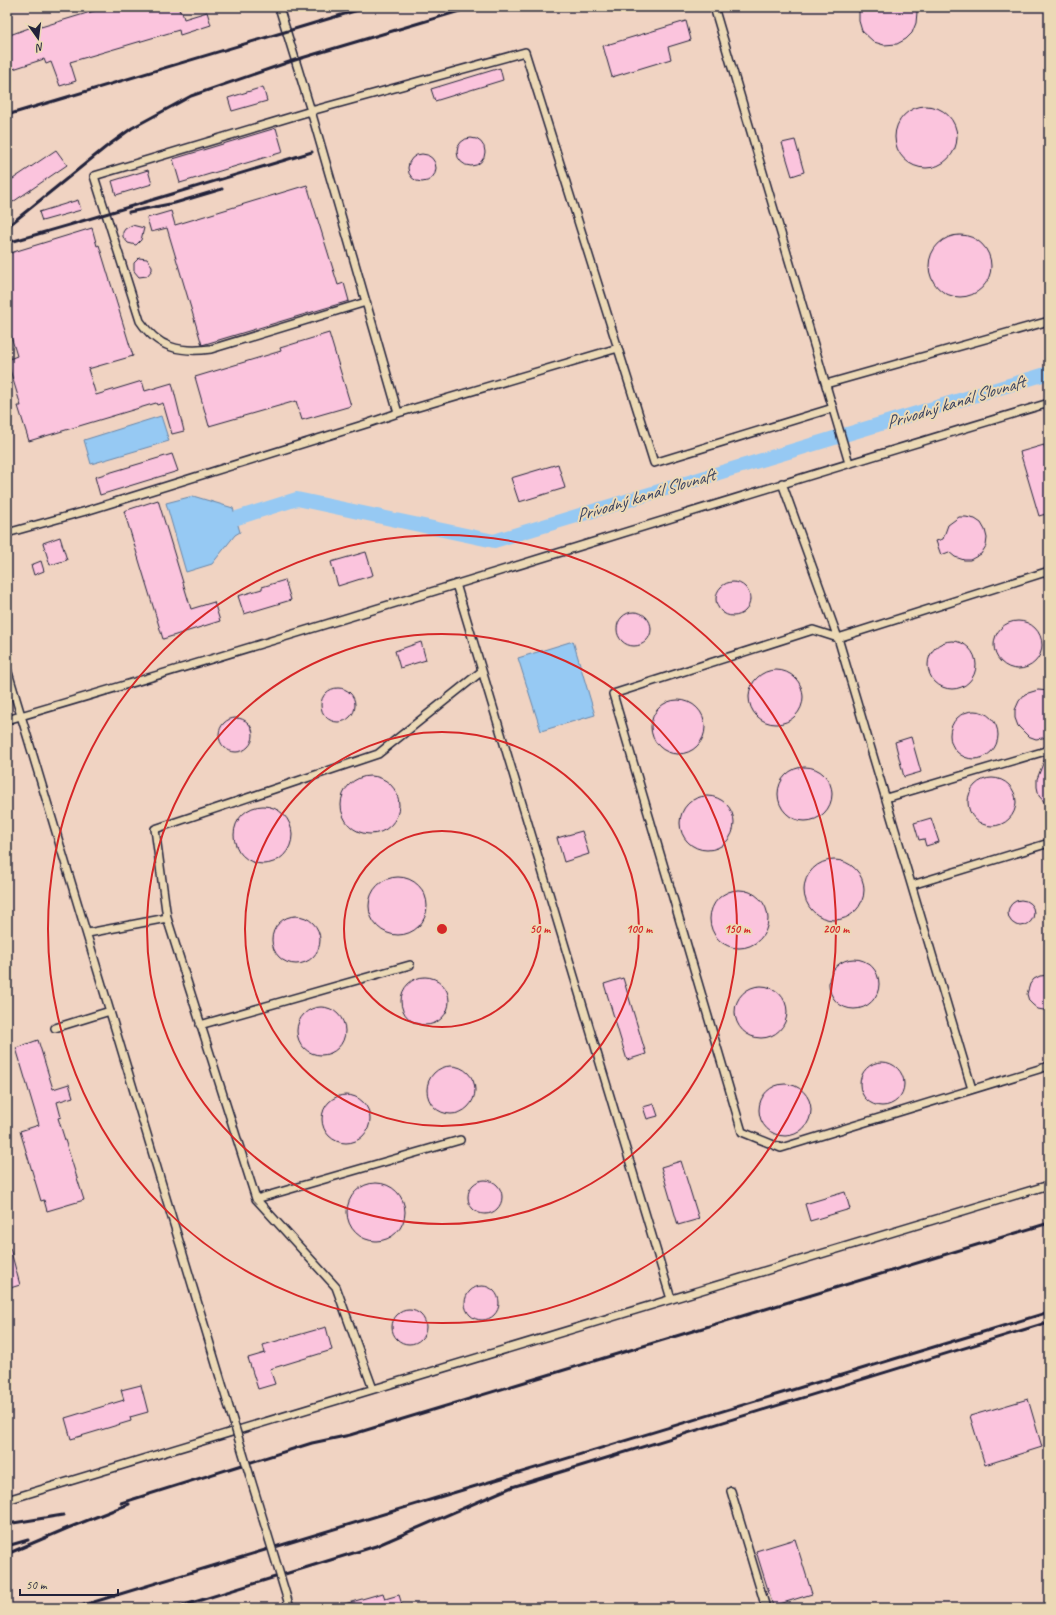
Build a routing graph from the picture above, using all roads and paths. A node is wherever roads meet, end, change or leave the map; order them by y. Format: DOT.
graph roads {
  1 [pos="279,7"];
  2 [pos="714,7"];
  3 [pos="311,111"];
  4 [pos="366,302"];
  5 [pos="1049,321"];
  6 [pos="618,348"];
  7 [pos="826,384"];
  8 [pos="1049,403"];
  9 [pos="833,408"];
  10 [pos="398,413"];
  11 [pos="849,462"];
  12 [pos="782,483"];
  13 [pos="7,533"];
  14 [pos="1049,571"];
  15 [pos="456,584"];
  16 [pos="838,638"];
  17 [pos="7,668"];
  18 [pos="482,671"];
  19 [pos="21,716"];
  20 [pos="7,720"];
  21 [pos="1049,750"];
  22 [pos="886,798"];
  23 [pos="1049,843"];
  24 [pos="912,885"];
  25 [pos="167,918"];
  26 [pos="88,933"];
  27 [pos="410,965"];
  28 [pos="110,1011"];
  29 [pos="200,1025"];
  30 [pos="55,1028"];
  31 [pos="1049,1066"];
  32 [pos="972,1089"];
  33 [pos="460,1140"];
  34 [pos="1049,1185"];
  35 [pos="256,1199"];
  36 [pos="672,1299"];
  37 [pos="373,1389"];
  38 [pos="731,1491"];
  39 [pos="7,1500"];
  40 [pos="290,1608"];
  41 [pos="766,1608"];
  1 -- 3 [label="lane"];
  2 -- 7 [label="lane"];
  3 -- 4 [label="lane"];
  3 -- 4 [label="lane"];
  3 -- 6 [label="lane"];
  4 -- 10 [label="lane"];
  5 -- 7 [label="lane"];
  6 -- 9 [label="lane"];
  6 -- 10 [label="lane"];
  7 -- 9 [label="lane"];
  8 -- 11 [label="lane"];
  9 -- 11 [label="lane"];
  10 -- 13 [label="lane"];
  11 -- 12 [label="lane"];
  12 -- 15 [label="lane"];
  12 -- 16 [label="lane"];
  14 -- 16 [label="lane"];
  15 -- 18 [label="lane"];
  15 -- 19 [label="lane"];
  16 -- 22 [label="lane"];
  16 -- 32 [label="lane"];
  17 -- 19 [label="lane"];
  18 -- 25 [label="lane"];
  18 -- 36 [label="lane"];
  19 -- 20 [label="lane"];
  19 -- 26 [label="lane"];
  21 -- 22 [label="lane"];
  22 -- 24 [label="lane"];
  23 -- 24 [label="lane"];
  24 -- 32 [label="lane"];
  25 -- 26 [label="lane"];
  25 -- 29 [label="lane"];
  26 -- 28 [label="lane"];
  27 -- 29 [label="lane"];
  28 -- 30 [label="lane"];
  28 -- 40 [label="lane, bridge"];
  29 -- 35 [label="lane"];
  31 -- 32 [label="lane"];
  33 -- 35 [label="lane"];
  34 -- 36 [label="lane"];
  35 -- 37 [label="lane"];
  36 -- 37 [label="lane"];
  37 -- 39 [label="lane"];
  38 -- 41 [label="lane"];
}
